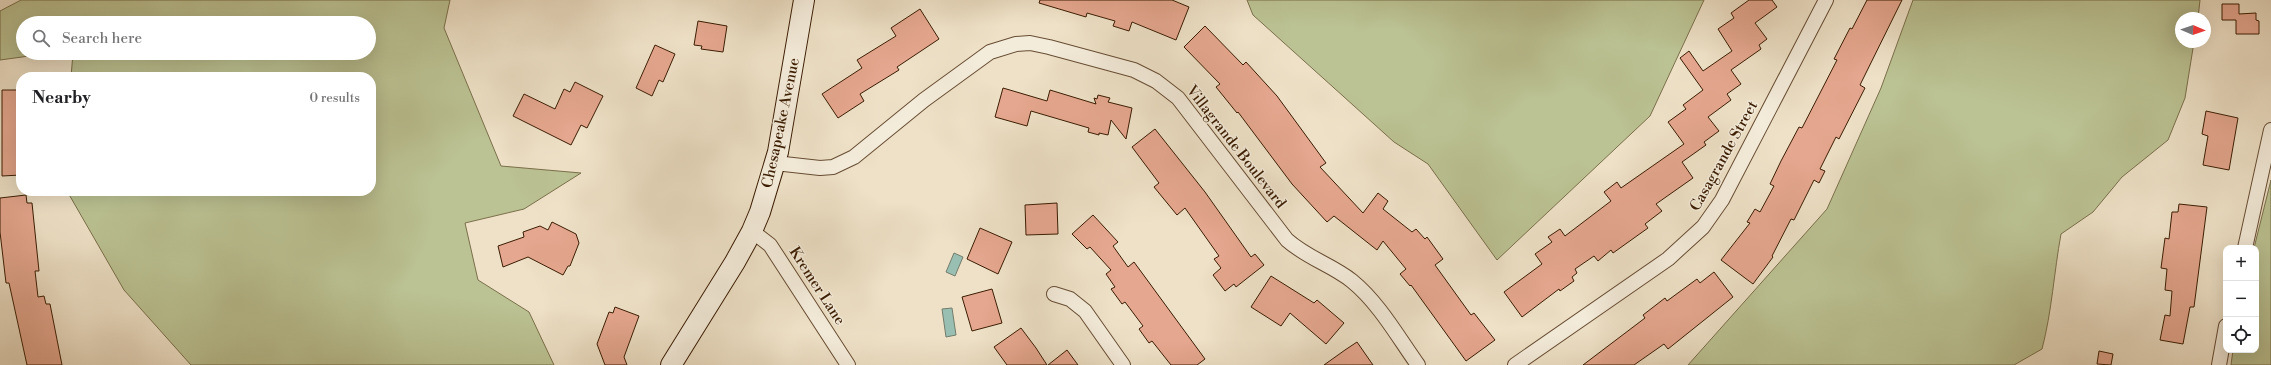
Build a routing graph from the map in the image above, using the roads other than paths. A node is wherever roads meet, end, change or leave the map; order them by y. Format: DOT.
graph roads {
  1 [pos="804,0"];
  2 [pos="1826,0"];
  3 [pos="2271,130"];
  4 [pos="775,163"];
  5 [pos="752,231"];
  6 [pos="2245,245"];
  7 [pos="1054,294"];
  8 [pos="2223,343"];
  9 [pos="671,365"];
  10 [pos="848,365"];
  11 [pos="1124,365"];
  12 [pos="1418,365"];
  13 [pos="1515,365"];
  14 [pos="2219,365"];
  1 -- 4 [label="street, Chesapeake Avenue"];
  2 -- 13 [label="street, Casagrande Street"];
  3 -- 6 [label="street"];
  4 -- 5 [label="street, Chesapeake Avenue"];
  4 -- 12 [label="street, Villagrande Boulevard"];
  5 -- 9 [label="street, Chesapeake Avenue"];
  5 -- 10 [label="street, Kremer Lane"];
  7 -- 11 [label="street"];
  8 -- 14 [label="street"];
}
